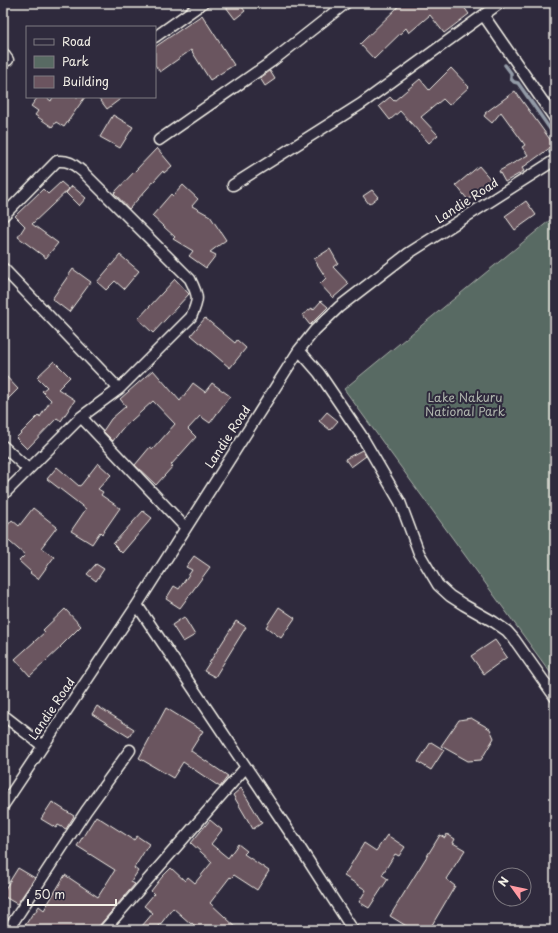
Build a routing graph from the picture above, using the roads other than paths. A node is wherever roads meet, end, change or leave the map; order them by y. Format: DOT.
graph roads {
  1 [pos="203,3"];
  2 [pos="346,3"];
  3 [pos="500,3"];
  4 [pos="484,16"];
  5 [pos="156,36"];
  6 [pos="555,119"];
  7 [pos="159,140"];
  8 [pos="555,160"];
  9 [pos="233,185"];
  10 [pos="3,216"];
  11 [pos="3,268"];
  12 [pos="299,350"];
  13 [pos="119,389"];
  14 [pos="81,417"];
  15 [pos="3,446"];
  16 [pos="28,469"];
  17 [pos="3,495"];
  18 [pos="185,527"];
  19 [pos="137,605"];
  20 [pos="555,697"];
  21 [pos="3,715"];
  22 [pos="43,746"];
  23 [pos="130,750"];
  24 [pos="246,767"];
  25 [pos="3,806"];
  26 [pos="8,930"];
  27 [pos="104,930"];
  28 [pos="353,930"];
  1 -- 5 [label="street"];
  2 -- 7 [label="street"];
  3 -- 4 [label="street"];
  4 -- 6 [label="street"];
  4 -- 9 [label="street"];
  8 -- 12 [label="street, Landie Road"];
  10 -- 13 [label="street"];
  11 -- 13 [label="street"];
  12 -- 18 [label="street, Landie Road"];
  12 -- 20 [label="street"];
  13 -- 14 [label="street"];
  14 -- 16 [label="street"];
  14 -- 18 [label="street"];
  15 -- 16 [label="street"];
  16 -- 17 [label="street"];
  18 -- 19 [label="street, Landie Road"];
  19 -- 22 [label="street, Landie Road"];
  19 -- 24 [label="street"];
  21 -- 22 [label="street"];
  22 -- 25 [label="street, Landie Road"];
  23 -- 26 [label="street"];
  24 -- 27 [label="street"];
  24 -- 28 [label="street"];
}
